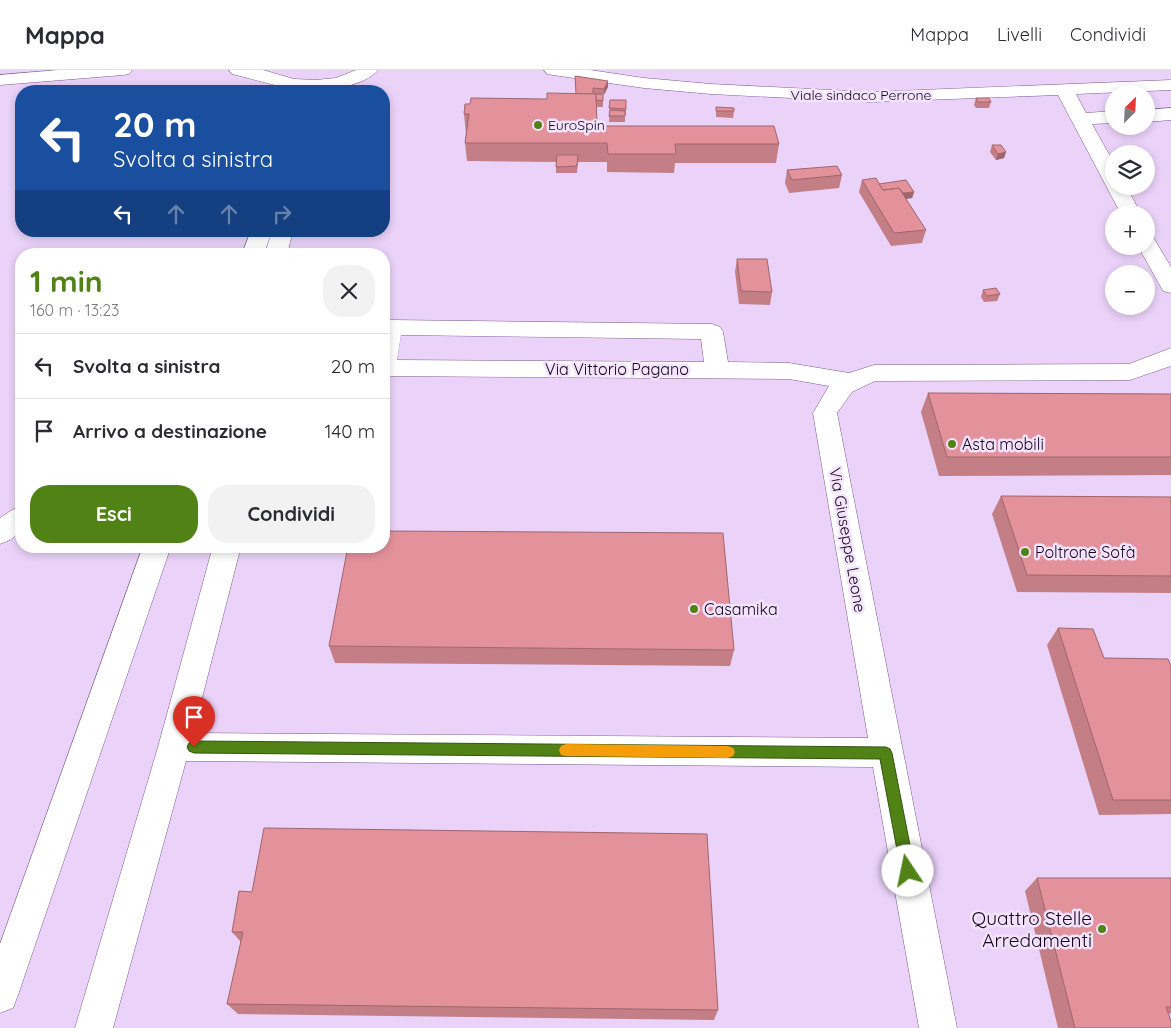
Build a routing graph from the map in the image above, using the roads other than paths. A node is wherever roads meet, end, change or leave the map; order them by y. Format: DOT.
graph roads {
  1 [pos="123,70"];
  2 [pos="238,70"];
  3 [pos="553,70"];
  4 [pos="265,73"];
  5 [pos="590,73"];
  6 [pos="358,77"];
  7 [pos="0,80"];
  8 [pos="278,85"];
  9 [pos="340,85"];
  10 [pos="1171,85"];
  11 [pos="1064,89"];
  12 [pos="1171,114"];
  13 [pos="1155,115"];
  14 [pos="1105,118"];
  15 [pos="1080,119"];
  16 [pos="1105,165"];
  17 [pos="1154,255"];
  18 [pos="1171,286"];
  19 [pos="390,332"];
  20 [pos="1171,356"];
  21 [pos="390,368"];
  22 [pos="717,369"];
  23 [pos="849,381"];
  24 [pos="15,522"];
  25 [pos="0,533"];
  26 [pos="155,553"];
  27 [pos="225,553"];
  28 [pos="174,747"];
  29 [pos="886,753"];
  30 [pos="0,995"];
  31 [pos="94,1028"];
  32 [pos="938,1028"];
  1 -- 7 [label="street"];
  2 -- 4 [label="street"];
  3 -- 5 [label="street, Viale sindaco Perrone"];
  4 -- 6 [label="street"];
  4 -- 8 [label="street"];
  5 -- 11 [label="street, Viale sindaco Perrone"];
  6 -- 9 [label="street"];
  10 -- 11 [label="street, Viale sindaco Perrone"];
  11 -- 15 [label="street"];
  12 -- 13 [label="street"];
  14 -- 15 [label="street"];
  15 -- 16 [label="street"];
  17 -- 18 [label="street"];
  19 -- 22 [label="street"];
  20 -- 23 [label="street, Via Giuseppe Leone"];
  21 -- 22 [label="street, Via Vittorio Pagano"];
  22 -- 23 [label="street, Via Vittorio Pagano"];
  23 -- 29 [label="street, Via Giuseppe Leone"];
  24 -- 25 [label="street"];
  26 -- 30 [label="street"];
  27 -- 28 [label="street"];
  28 -- 29 [label="street"];
  28 -- 31 [label="street"];
  29 -- 32 [label="street, Via Giuseppe Leone"];
}
